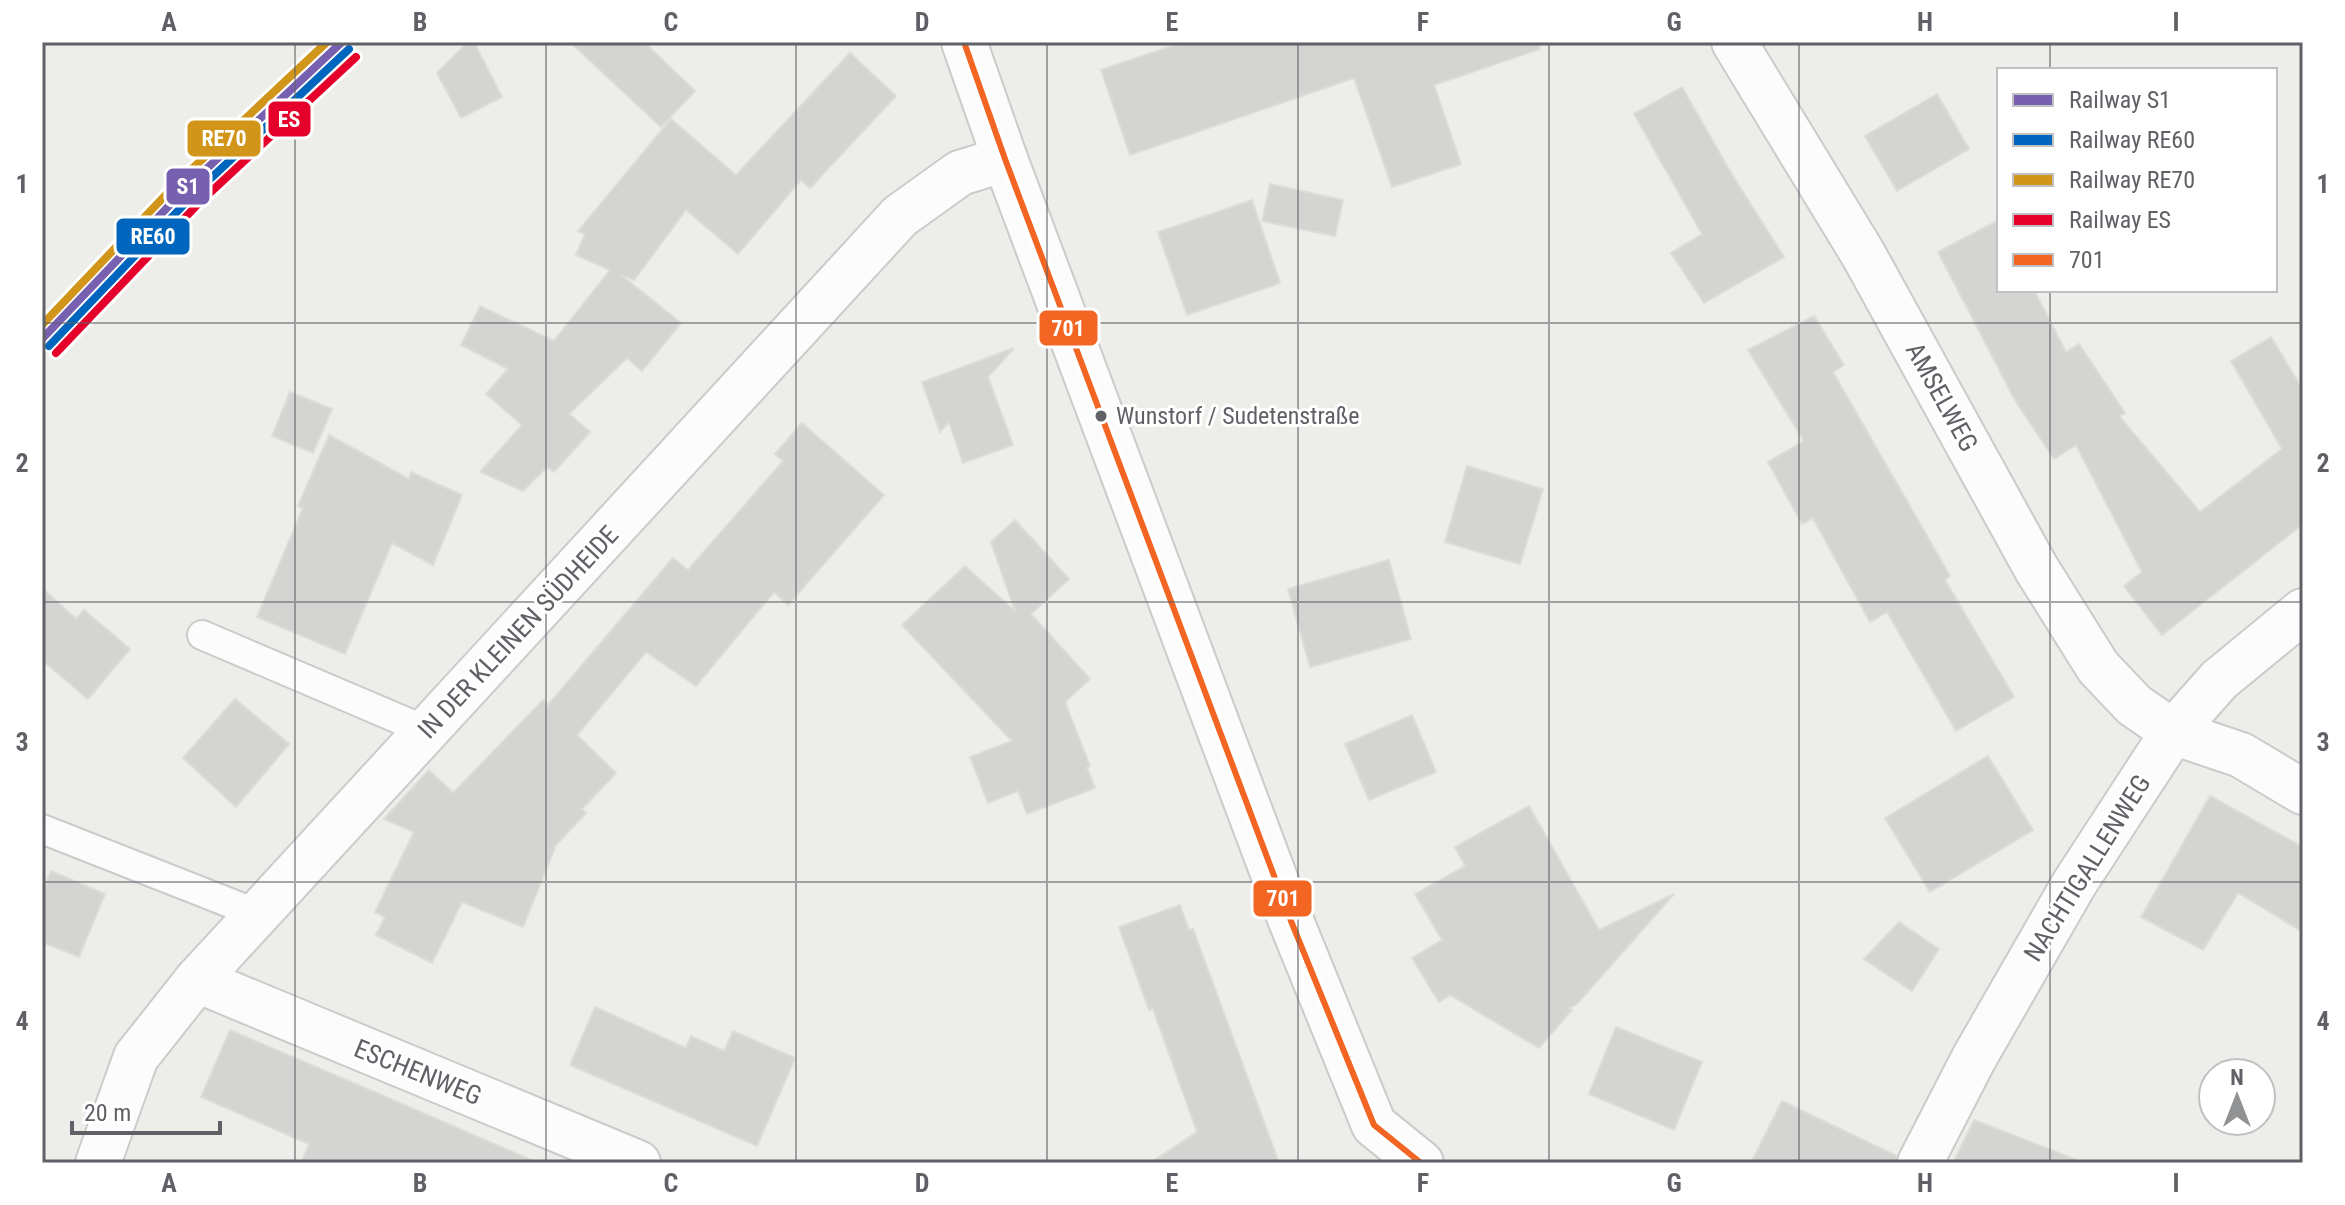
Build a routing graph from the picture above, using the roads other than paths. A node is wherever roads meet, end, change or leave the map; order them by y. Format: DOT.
graph roads {
  1 [pos="1734,42"];
  2 [pos="975,45"];
  3 [pos="1005,159"];
  4 [pos="2303,611"];
  5 [pos="202,635"];
  6 [pos="427,731"];
  7 [pos="2173,732"];
  8 [pos="2303,792"];
  9 [pos="42,829"];
  10 [pos="258,914"];
  11 [pos="197,980"];
  12 [pos="98,1163"];
  13 [pos="638,1163"];
  14 [pos="1421,1163"];
  15 [pos="1920,1163"];
  1 -- 7 [label="street, AMSELWEG"];
  2 -- 3 [label="street"];
  3 -- 6 [label="street, IN DER KLEINEN SÜDHEIDE"];
  3 -- 14 [label="street"];
  4 -- 7 [label="street, NACHTIGALLENWEG"];
  5 -- 6 [label="lane"];
  6 -- 10 [label="street, IN DER KLEINEN SÜDHEIDE"];
  7 -- 8 [label="street, AMSELWEG"];
  7 -- 15 [label="street, NACHTIGALLENWEG"];
  9 -- 10 [label="lane"];
  10 -- 11 [label="street, IN DER KLEINEN SÜDHEIDE"];
  11 -- 12 [label="street, IN DER KLEINEN SÜDHEIDE"];
  11 -- 13 [label="street, ESCHENWEG"];
}
